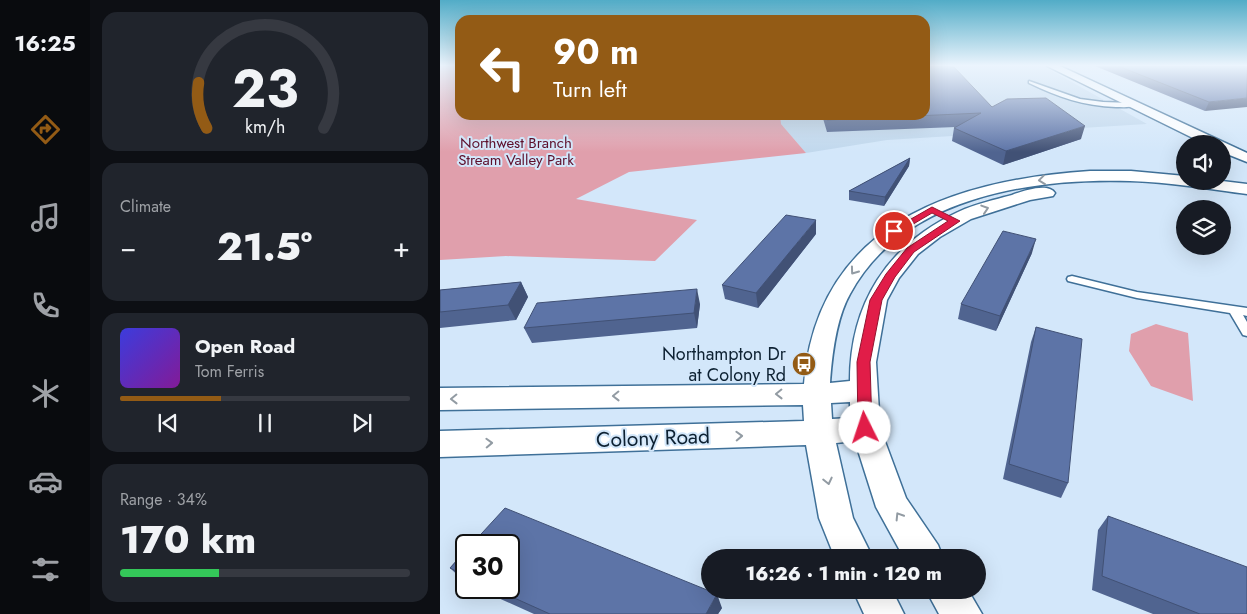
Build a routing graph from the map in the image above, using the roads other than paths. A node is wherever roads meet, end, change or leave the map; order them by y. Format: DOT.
graph roads {
  1 [pos="1055,95"];
  2 [pos="1111,95"];
  3 [pos="1132,105"];
  4 [pos="1197,135"];
  5 [pos="1231,151"];
  6 [pos="1247,158"];
  7 [pos="1247,189"];
  8 [pos="1247,201"];
  9 [pos="932,210"];
  10 [pos="955,221"];
  11 [pos="1072,279"];
  12 [pos="1234,310"];
  13 [pos="1247,312"];
  14 [pos="1247,332"];
  15 [pos="862,391"];
  16 [pos="816,394"];
  17 [pos="440,399"];
  18 [pos="865,428"];
  19 [pos="817,434"];
  20 [pos="440,444"];
  21 [pos="850,549"];
  22 [pos="919,549"];
  23 [pos="951,599"];
  24 [pos="962,614"];
  1 -- 3 [label="lane"];
  2 -- 3 [label="street"];
  3 -- 4 [label="street"];
  5 -- 6 [label="street"];
  7 -- 9 [label="street, one-way"];
  10 -- 8 [label="street, one-way"];
  9 -- 10 [label="street"];
  9 -- 16 [label="street, one-way"];
  10 -- 15 [label="street"];
  11 -- 12 [label="lane"];
  12 -- 13 [label="lane"];
  12 -- 14 [label="lane"];
  15 -- 16 [label="street"];
  15 -- 18 [label="street"];
  16 -- 17 [label="street, one-way"];
  16 -- 19 [label="street"];
  18 -- 19 [label="street, Colony Road"];
  22 -- 18 [label="street, one-way"];
  20 -- 19 [label="street, Colony Road, one-way"];
  19 -- 21 [label="street, one-way"];
  23 -- 24 [label="street"];
}
